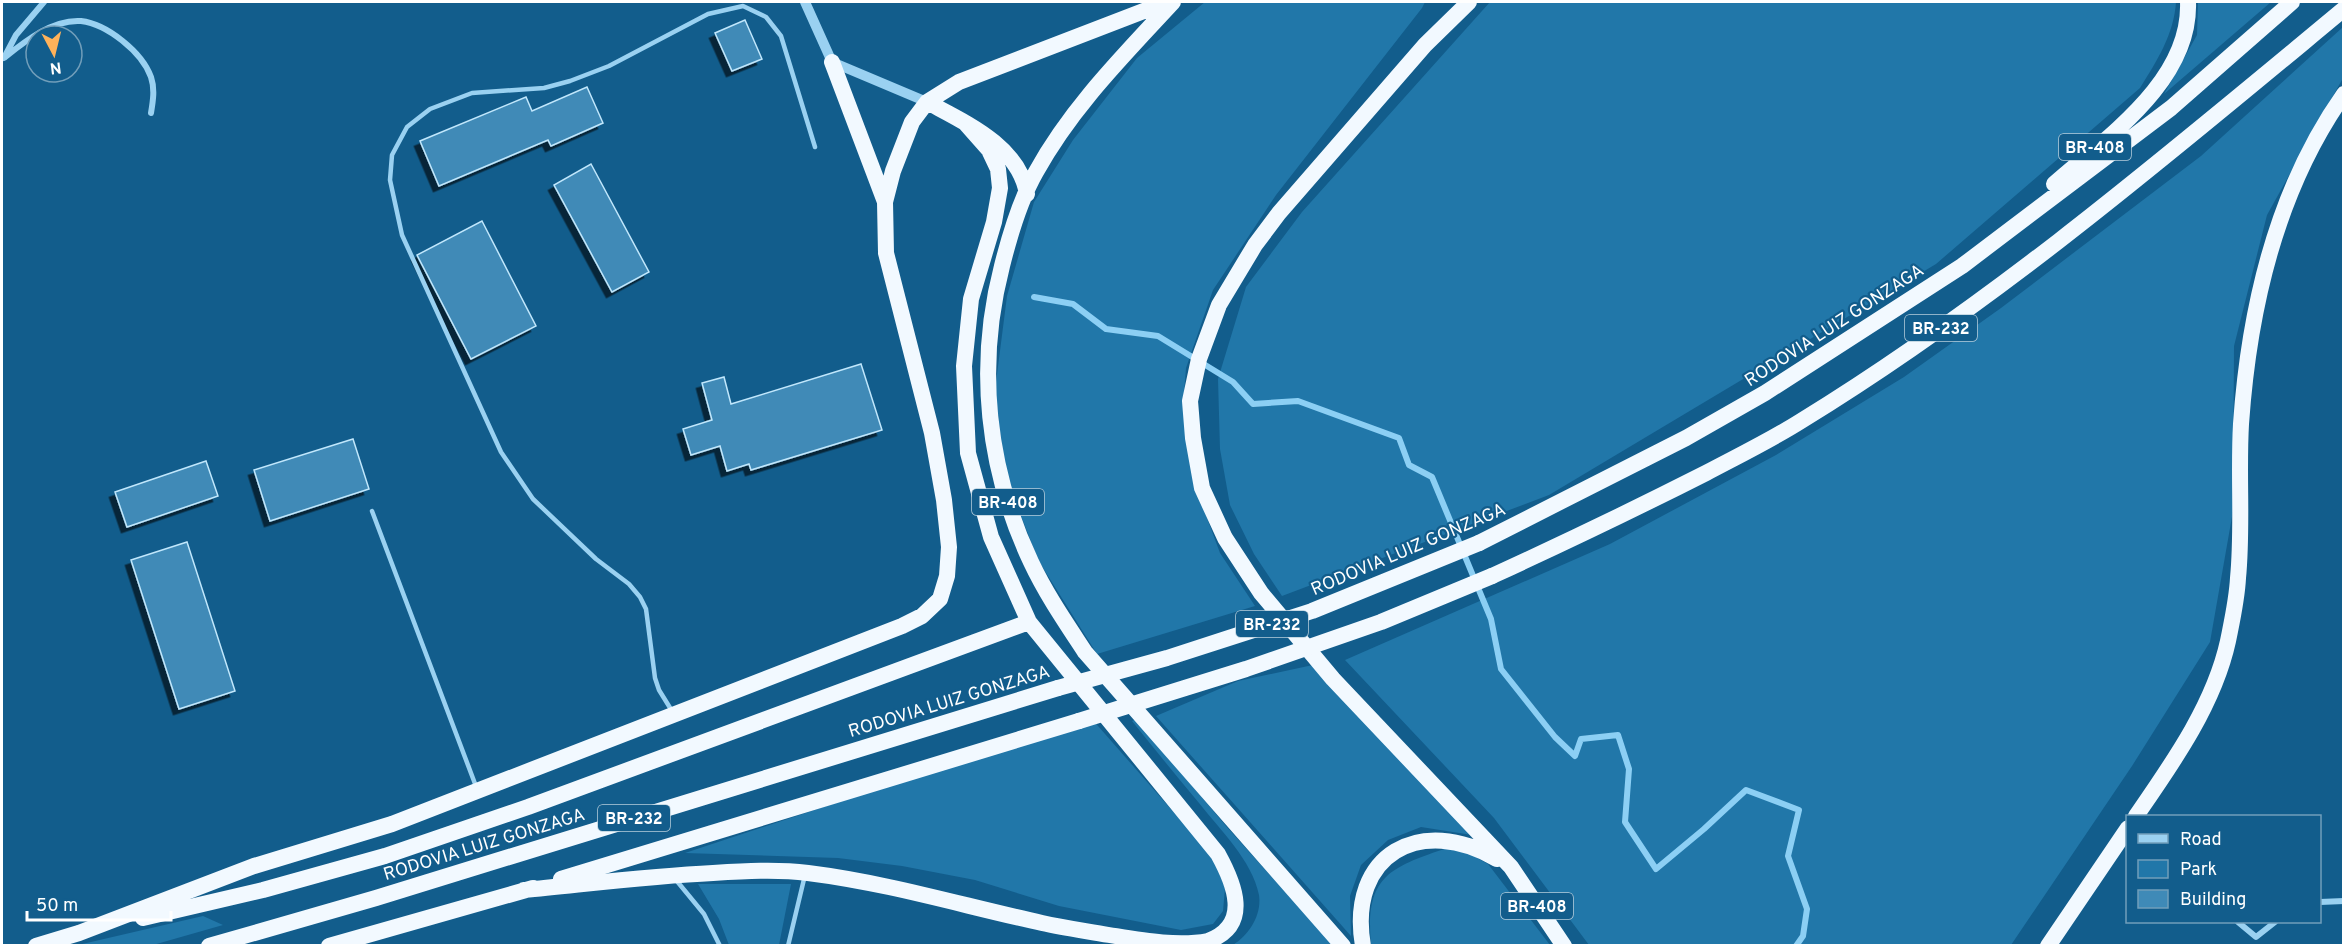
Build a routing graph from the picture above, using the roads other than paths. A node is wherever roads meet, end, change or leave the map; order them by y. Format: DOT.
graph roads {
  1 [pos="44,2"];
  2 [pos="805,2"];
  3 [pos="1167,2"];
  4 [pos="1173,2"];
  5 [pos="1449,2"];
  6 [pos="1468,2"];
  7 [pos="2188,2"];
  8 [pos="2292,2"];
  9 [pos="2343,9"];
  10 [pos="1425,45"];
  11 [pos="3,60"];
  12 [pos="832,62"];
  13 [pos="2343,94"];
  14 [pos="927,102"];
  15 [pos="151,113"];
  16 [pos="966,124"];
  17 [pos="815,147"];
  18 [pos="1027,194"];
  19 [pos="885,202"];
  20 [pos="1962,266"];
  21 [pos="372,511"];
  22 [pos="1029,622"];
  23 [pos="675,714"];
  24 [pos="478,791"];
  25 [pos="2137,815"];
  26 [pos="2126,829"];
  27 [pos="1510,867"];
  28 [pos="805,873"];
  29 [pos="673,875"];
  30 [pos="524,891"];
  31 [pos="2343,901"];
  32 [pos="2321,902"];
  33 [pos="2240,923"];
  34 [pos="2273,923"];
  35 [pos="1043,924"];
  36 [pos="79,933"];
  37 [pos="36,945"];
  38 [pos="209,945"];
  39 [pos="329,945"];
  40 [pos="720,945"];
  41 [pos="788,945"];
  42 [pos="1105,945"];
  43 [pos="1343,945"];
  44 [pos="1363,945"];
  45 [pos="1563,945"];
  46 [pos="2048,945"];
  1 -- 11 [label="street"];
  2 -- 12 [label="street"];
  3 -- 14 [label="highway"];
  4 -- 18 [label="highway, BR-408"];
  5 -- 10 [label="highway"];
  6 -- 10 [label="highway, BR-408"];
  7 -- 20 [label="highway, BR-408"];
  8 -- 20 [label="highway, RODOVIA LUIZ GONZAGA / BR-232"];
  9 -- 30 [label="highway, BR-232, bridge"];
  10 -- 27 [label="highway, BR-408"];
  11 -- 15 [label="street"];
  12 -- 14 [label="street"];
  12 -- 19 [label="highway"];
  13 -- 25 [label="highway"];
  14 -- 16 [label="highway"];
  14 -- 19 [label="highway"];
  16 -- 18 [label="highway"];
  16 -- 22 [label="highway"];
  17 -- 23 [label="lane"];
  18 -- 43 [label="highway, BR-408"];
  19 -- 23 [label="highway"];
  20 -- 38 [label="highway, RODOVIA LUIZ GONZAGA / BR-232, bridge"];
  21 -- 24 [label="lane"];
  22 -- 35 [label="highway"];
  22 -- 36 [label="highway"];
  23 -- 24 [label="highway"];
  24 -- 36 [label="highway"];
  26 -- 46 [label="highway"];
  27 -- 44 [label="highway"];
  27 -- 45 [label="highway, BR-408"];
  28 -- 29 [label="highway"];
  28 -- 35 [label="highway"];
  28 -- 41 [label="lane"];
  29 -- 30 [label="highway"];
  29 -- 40 [label="lane"];
  30 -- 39 [label="highway, BR-232"];
  31 -- 32 [label="street"];
  33 -- 34 [label="street"];
  35 -- 42 [label="highway"];
  36 -- 37 [label="highway"];
}
